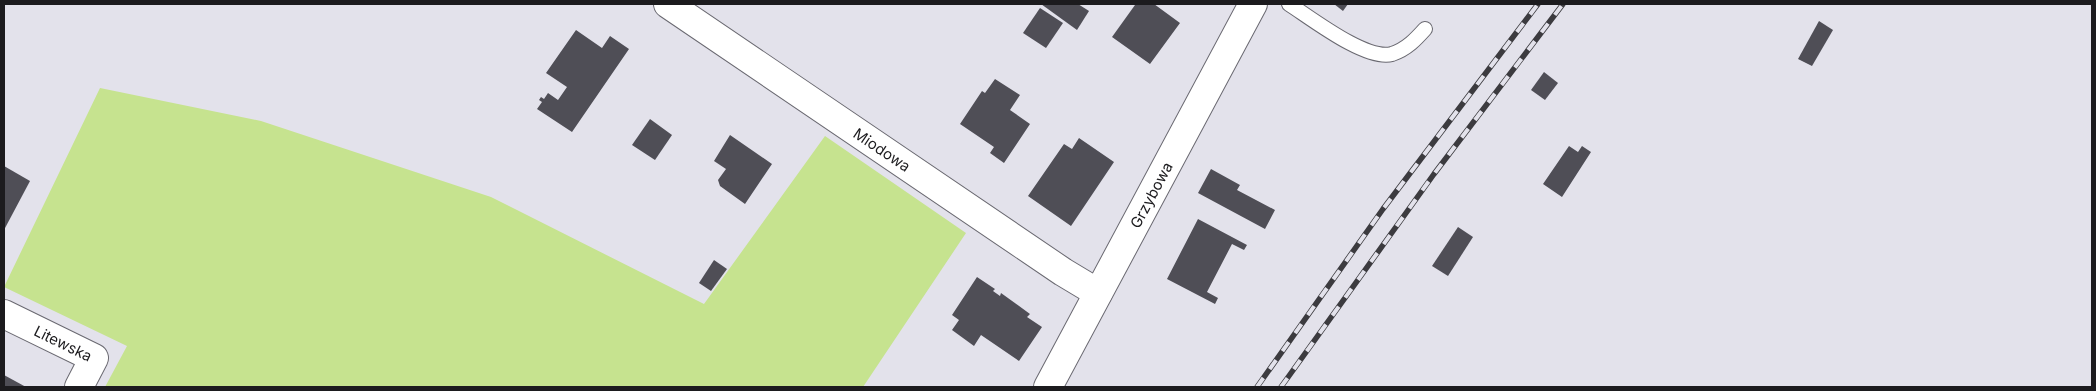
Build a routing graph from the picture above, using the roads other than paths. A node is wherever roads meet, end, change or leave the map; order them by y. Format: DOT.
graph roads {
  1 [pos="668,4"];
  2 [pos="1253,4"];
  3 [pos="1290,4"];
  4 [pos="1426,28"];
  5 [pos="1098,293"];
  6 [pos="4,314"];
  7 [pos="79,387"];
  8 [pos="1048,387"];
  1 -- 5 [label="street, Miodowa"];
  2 -- 5 [label="street, Grzybowa"];
  3 -- 4 [label="lane"];
  5 -- 8 [label="street, Grzybowa"];
  6 -- 7 [label="street, Litewska"];
}
